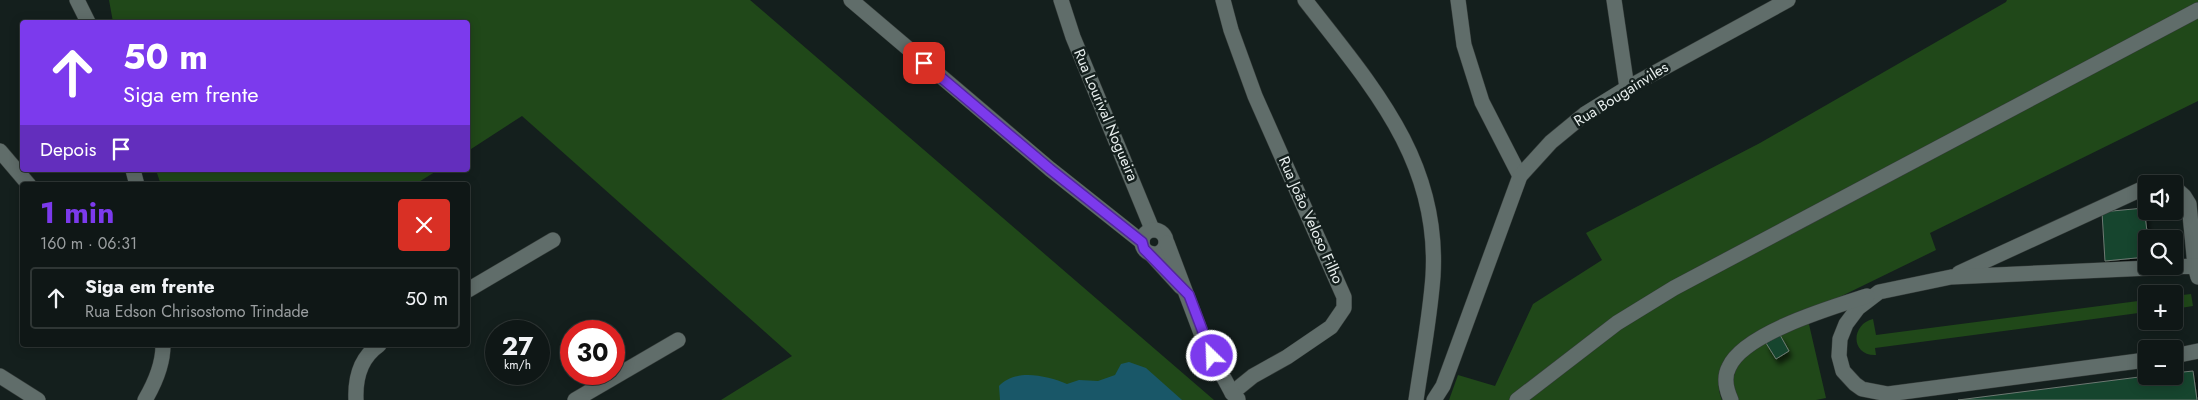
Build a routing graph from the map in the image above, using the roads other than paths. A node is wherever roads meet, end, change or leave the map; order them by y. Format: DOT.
graph roads {
  1 [pos="76,0"];
  2 [pos="851,0"];
  3 [pos="1061,0"];
  4 [pos="1224,0"];
  5 [pos="1305,0"];
  6 [pos="1458,0"];
  7 [pos="1614,0"];
  8 [pos="1788,0"];
  9 [pos="1773,4"];
  10 [pos="2198,10"];
  11 [pos="87,20"];
  12 [pos="1627,88"];
  13 [pos="0,151"];
  14 [pos="1520,176"];
  15 [pos="26,182"];
  16 [pos="2138,191"];
  17 [pos="2183,195"];
  18 [pos="1152,229"];
  19 [pos="553,240"];
  20 [pos="1167,243"];
  21 [pos="1146,248"];
  22 [pos="2196,272"];
  23 [pos="1951,277"];
  24 [pos="470,289"];
  25 [pos="1879,292"];
  26 [pos="1189,295"];
  27 [pos="678,340"];
  28 [pos="163,347"];
  29 [pos="377,347"];
  30 [pos="2198,351"];
  31 [pos="2183,354"];
  32 [pos="2138,361"];
  33 [pos="0,376"];
  34 [pos="1888,394"];
  35 [pos="1236,397"];
  36 [pos="38,400"];
  37 [pos="145,400"];
  38 [pos="356,400"];
  39 [pos="575,400"];
  40 [pos="1416,400"];
  41 [pos="1434,400"];
  42 [pos="1517,400"];
  43 [pos="1731,400"];
  44 [pos="1859,400"];
  1 -- 11 [label="street"];
  2 -- 21 [label="street"];
  3 -- 18 [label="street, Rua Lourival Nogueira"];
  4 -- 35 [label="street, Rua João Veloso Filho"];
  5 -- 40 [label="street"];
  6 -- 14 [label="street"];
  7 -- 12 [label="street"];
  8 -- 9 [label="street, Rua Bougainviles"];
  9 -- 12 [label="street, Rua Bougainviles"];
  10 -- 42 [label="street"];
  12 -- 14 [label="street, Rua Bougainviles"];
  13 -- 15 [label="street"];
  14 -- 41 [label="street, Rua Bougainviles"];
  16 -- 23 [label="street"];
  17 -- 22 [label="street"];
  18 -- 20 [label="street"];
  18 -- 21 [label="street"];
  19 -- 24 [label="street"];
  20 -- 21 [label="street"];
  20 -- 26 [label="street"];
  21 -- 26 [label="street"];
  22 -- 23 [label="street"];
  23 -- 25 [label="street"];
  25 -- 34 [label="street"];
  25 -- 43 [label="street"];
  26 -- 35 [label="street"];
  27 -- 39 [label="street"];
  28 -- 37 [label="street"];
  29 -- 38 [label="street"];
  30 -- 31 [label="street"];
  32 -- 34 [label="street"];
  33 -- 36 [label="street"];
  34 -- 44 [label="street"];
}
